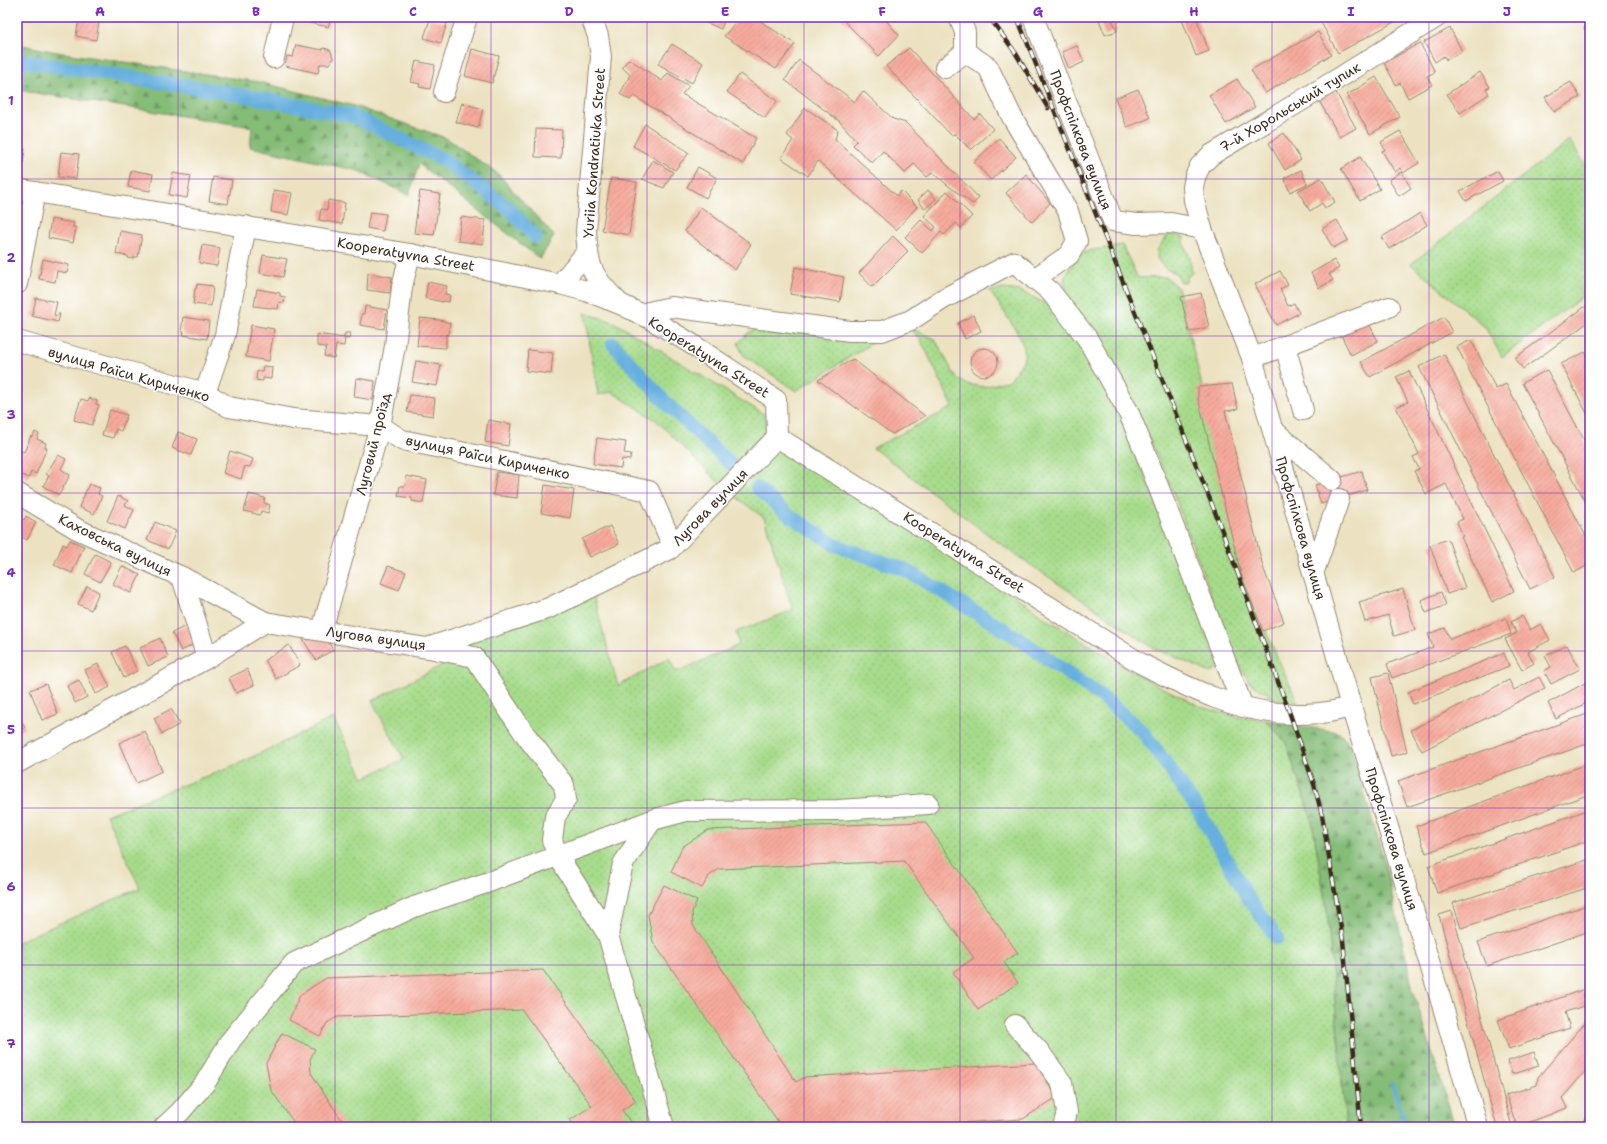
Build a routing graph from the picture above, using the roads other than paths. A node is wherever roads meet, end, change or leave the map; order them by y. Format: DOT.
graph roads {
  1 [pos="283,17"];
  2 [pos="467,17"];
  3 [pos="591,17"];
  4 [pos="959,17"];
  5 [pos="1033,17"];
  6 [pos="1437,17"];
  7 [pos="965,52"];
  8 [pos="274,58"];
  9 [pos="945,68"];
  10 [pos="444,92"];
  11 [pos="26,190"];
  12 [pos="246,226"];
  13 [pos="1202,229"];
  14 [pos="587,252"];
  15 [pos="410,254"];
  16 [pos="1034,278"];
  17 [pos="17,284"];
  18 [pos="560,284"];
  19 [pos="620,304"];
  20 [pos="1388,307"];
  21 [pos="640,314"];
  22 [pos="17,341"];
  23 [pos="1285,346"];
  24 [pos="1252,358"];
  25 [pos="205,394"];
  26 [pos="1303,410"];
  27 [pos="380,426"];
  28 [pos="1274,431"];
  29 [pos="777,437"];
  30 [pos="1332,480"];
  31 [pos="17,493"];
  32 [pos="1338,499"];
  33 [pos="673,546"];
  34 [pos="1313,574"];
  35 [pos="182,577"];
  36 [pos="265,622"];
  37 [pos="322,630"];
  38 [pos="427,648"];
  39 [pos="207,658"];
  40 [pos="1351,706"];
  41 [pos="1243,707"];
  42 [pos="17,763"];
  43 [pos="928,804"];
  44 [pos="652,820"];
  45 [pos="558,856"];
  46 [pos="608,935"];
  47 [pos="1015,1025"];
  48 [pos="164,1127"];
  49 [pos="664,1127"];
  50 [pos="1063,1127"];
  51 [pos="1478,1127"];
  1 -- 8 [label="street"];
  2 -- 10 [label="street"];
  3 -- 14 [label="street, Yuriia Kondratiuka Street"];
  4 -- 7 [label="street"];
  5 -- 13 [label="street, Профспілкова вулиця"];
  6 -- 13 [label="street, 7-й Хорольський тупик"];
  7 -- 9 [label="street"];
  7 -- 16 [label="street"];
  11 -- 12 [label="street, Kooperatyvna Street"];
  11 -- 17 [label="street"];
  12 -- 15 [label="street, Kooperatyvna Street"];
  12 -- 25 [label="street"];
  13 -- 24 [label="street, Профспілкова вулиця"];
  14 -- 18 [label="street"];
  14 -- 19 [label="street, Yuriia Kondratiuka Street"];
  15 -- 18 [label="street, Kooperatyvna Street"];
  15 -- 27 [label="street, Луговий проїзд"];
  16 -- 21 [label="street"];
  16 -- 41 [label="street"];
  18 -- 19 [label="street, Kooperatyvna Street"];
  19 -- 21 [label="street, Kooperatyvna Street"];
  20 -- 23 [label="street"];
  21 -- 29 [label="street, Kooperatyvna Street"];
  22 -- 25 [label="street, вулиця Раїси Кириченко"];
  23 -- 24 [label="street"];
  23 -- 26 [label="street"];
  24 -- 28 [label="street, Профспілкова вулиця"];
  25 -- 27 [label="street, вулиця Раїси Кириченко"];
  27 -- 33 [label="street, вулиця Раїси Кириченко"];
  27 -- 37 [label="street, Луговий проїзд"];
  28 -- 30 [label="street"];
  28 -- 34 [label="street, Профспілкова вулиця"];
  29 -- 33 [label="street, Лугова вулиця"];
  29 -- 41 [label="street, Kooperatyvna Street"];
  31 -- 35 [label="street, Каховська вулиця"];
  32 -- 34 [label="street"];
  33 -- 38 [label="street, Лугова вулиця"];
  34 -- 40 [label="street, Профспілкова вулиця"];
  35 -- 36 [label="street"];
  35 -- 39 [label="street, Каховська вулиця"];
  36 -- 37 [label="street, Лугова вулиця"];
  36 -- 39 [label="street"];
  37 -- 38 [label="street, Лугова вулиця"];
  38 -- 45 [label="street"];
  39 -- 42 [label="street"];
  40 -- 41 [label="street, Kooperatyvna Street"];
  40 -- 51 [label="street, Профспілкова вулиця"];
  43 -- 44 [label="street"];
  44 -- 45 [label="street"];
  44 -- 46 [label="street"];
  45 -- 46 [label="street"];
  45 -- 48 [label="street"];
  46 -- 49 [label="street"];
  47 -- 50 [label="street"];
}
